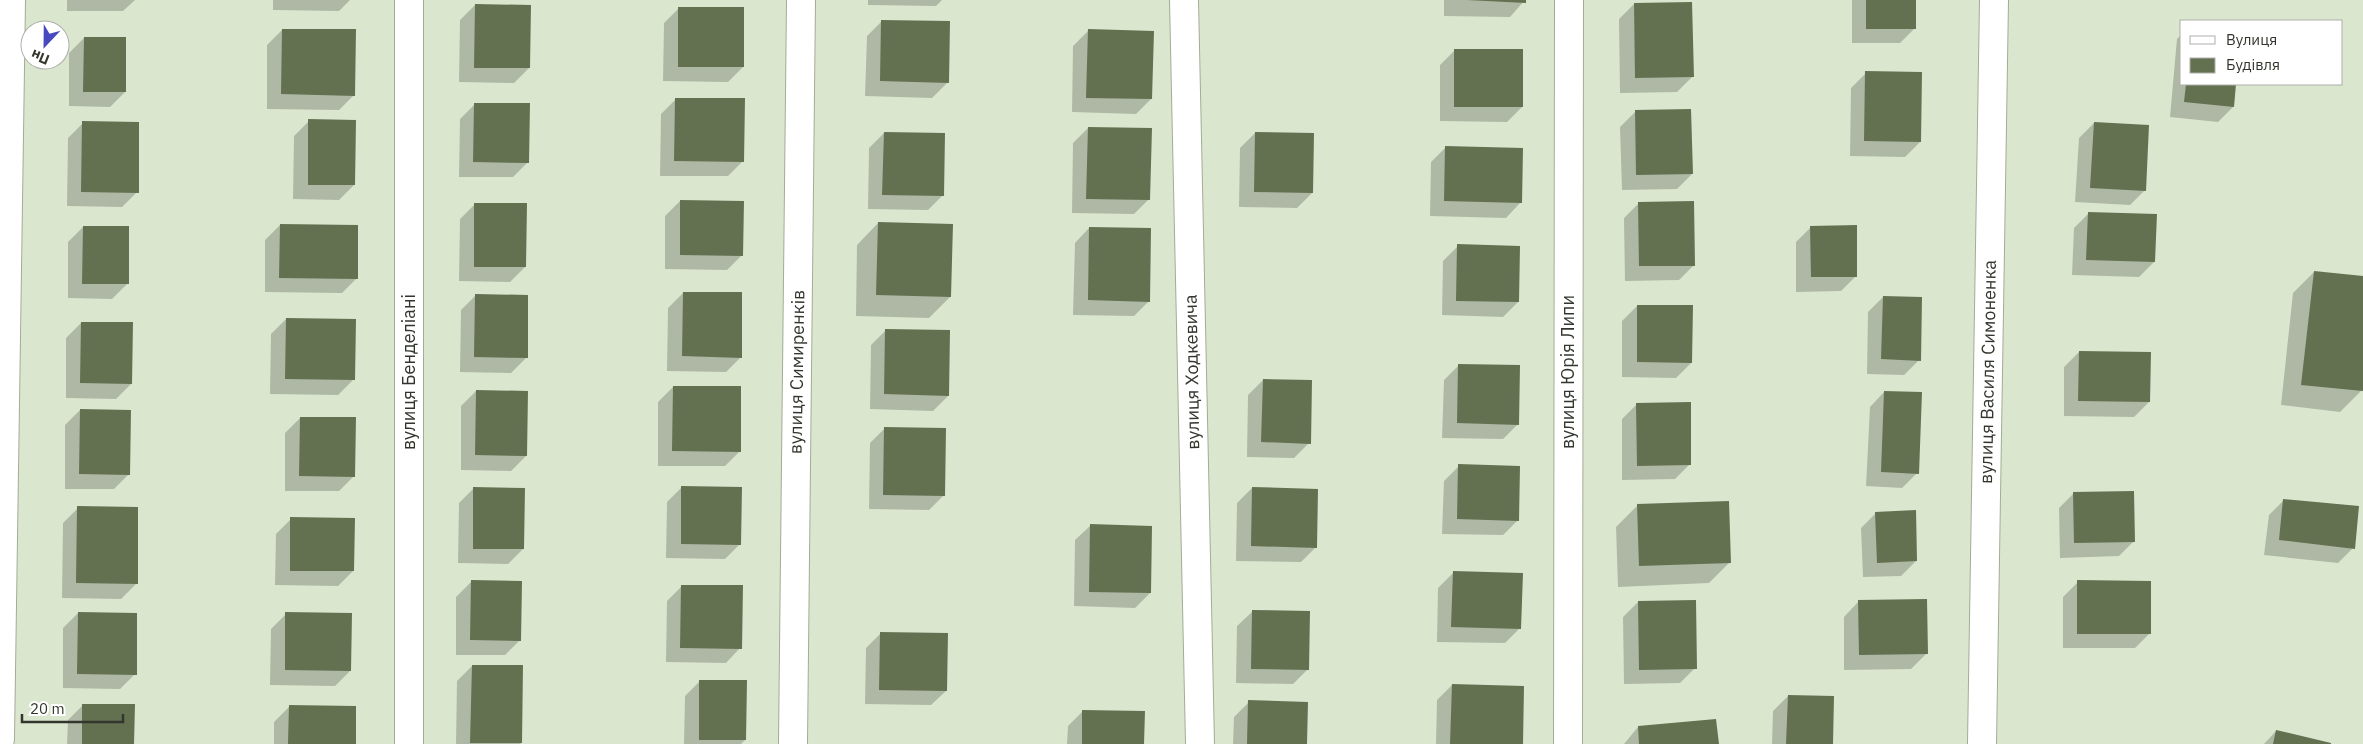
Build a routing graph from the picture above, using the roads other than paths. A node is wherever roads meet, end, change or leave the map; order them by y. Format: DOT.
graph roads {
  1 [pos="11,0"];
  2 [pos="409,0"];
  3 [pos="801,0"];
  4 [pos="1184,0"];
  5 [pos="1569,0"];
  6 [pos="1994,0"];
  7 [pos="0,739"];
  8 [pos="409,744"];
  9 [pos="793,744"];
  10 [pos="1200,744"];
  11 [pos="1568,744"];
  12 [pos="1982,744"];
  1 -- 7 [label="street"];
  2 -- 8 [label="street, вулиця Бенделіані"];
  3 -- 9 [label="street, вулиця Симиренків"];
  4 -- 10 [label="street, вулиця Ходкевича"];
  5 -- 11 [label="street, вулиця Юрія Липи"];
  6 -- 12 [label="street, вулиця Василя Симоненка"];
}
